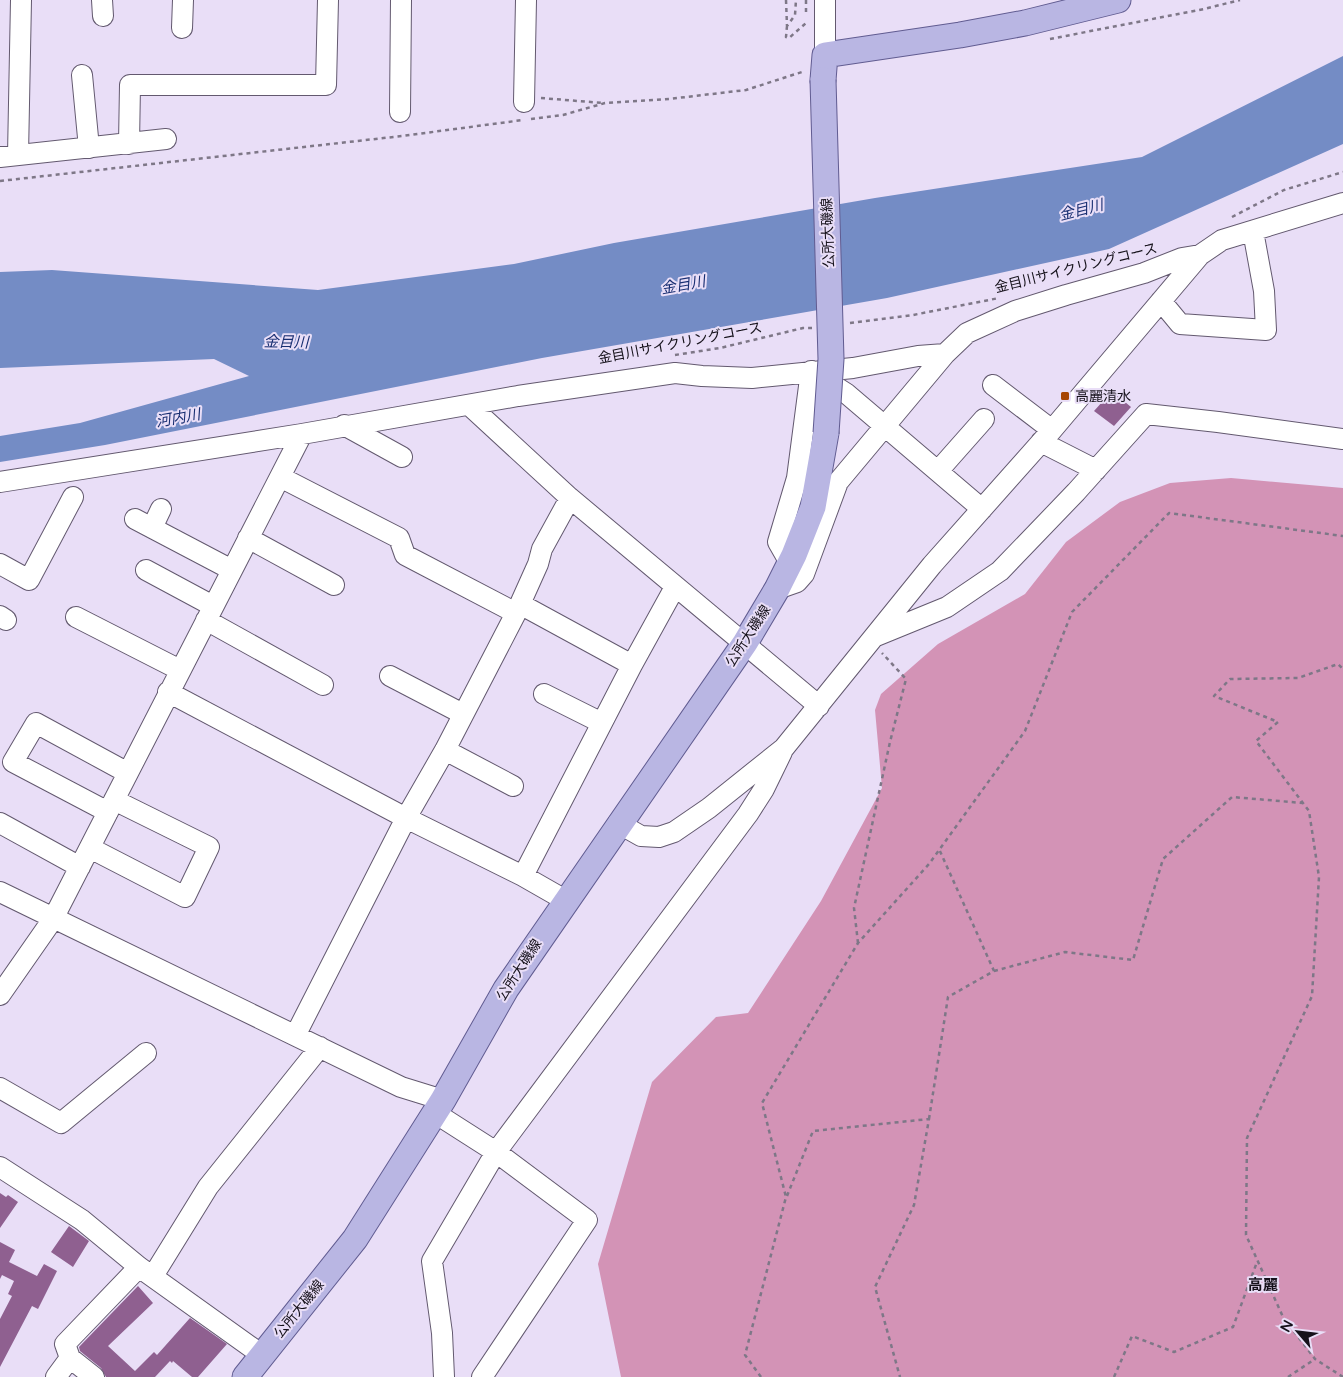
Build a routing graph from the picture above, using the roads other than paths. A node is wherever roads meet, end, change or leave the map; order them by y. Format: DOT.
graph roads {
  1 [pos="21,0"];
  2 [pos="183,0"];
  3 [pos="328,0"];
  4 [pos="401,0"];
  5 [pos="526,0"];
  6 [pos="825,0"];
  7 [pos="1118,0"];
  8 [pos="182,28"];
  9 [pos="820,68"];
  10 [pos="82,75"];
  11 [pos="524,99"];
  12 [pos="400,112"];
  13 [pos="166,139"];
  14 [pos="128,144"];
  15 [pos="89,148"];
  16 [pos="9,156"];
  17 [pos="1343,203"];
  18 [pos="1253,230"];
  19 [pos="1200,256"];
  20 [pos="1161,301"];
  21 [pos="945,354"];
  22 [pos="811,372"];
  23 [pos="993,385"];
  24 [pos="469,405"];
  25 [pos="984,419"];
  26 [pos="344,425"];
  27 [pos="884,425"];
  28 [pos="302,434"];
  29 [pos="1047,436"];
  30 [pos="1343,439"];
  31 [pos="402,456"];
  32 [pos="1096,470"];
  33 [pos="938,471"];
  34 [pos="280,477"];
  35 [pos="23,479"];
  36 [pos="0,482"];
  37 [pos="0,492"];
  38 [pos="73,497"];
  39 [pos="570,498"];
  40 [pos="161,509"];
  41 [pos="982,509"];
  42 [pos="248,538"];
  43 [pos="790,563"];
  44 [pos="0,564"];
  45 [pos="146,570"];
  46 [pos="232,570"];
  47 [pos="334,585"];
  48 [pos="675,587"];
  49 [pos="777,589"];
  50 [pos="518,608"];
  51 [pos="209,613"];
  52 [pos="76,617"];
  53 [pos="873,639"];
  54 [pos="745,643"];
  55 [pos="632,665"];
  56 [pos="180,670"];
  57 [pos="390,676"];
  58 [pos="323,685"];
  59 [pos="168,692"];
  60 [pos="544,694"];
  61 [pos="819,706"];
  62 [pos="463,714"];
  63 [pos="602,724"];
  64 [pos="784,748"];
  65 [pos="445,750"];
  66 [pos="128,773"];
  67 [pos="513,786"];
  68 [pos="111,806"];
  69 [pos="406,818"];
  70 [pos="0,823"];
  71 [pos="618,823"];
  72 [pos="90,848"];
  73 [pos="80,867"];
  74 [pos="523,876"];
  75 [pos="0,892"];
  76 [pos="565,900"];
  77 [pos="53,919"];
  78 [pos="0,995"];
  79 [pos="296,1034"];
  80 [pos="320,1047"];
  81 [pos="146,1053"];
  82 [pos="0,1088"];
  83 [pos="439,1106"];
  84 [pos="496,1152"];
  85 [pos="0,1167"];
  86 [pos="146,1271"];
  87 [pos="262,1355"];
  88 [pos="70,1358"];
  89 [pos="56,1377"];
  90 [pos="94,1377"];
  91 [pos="245,1377"];
  92 [pos="444,1377"];
  93 [pos="482,1377"];
  1 -- 16 [label="street"];
  2 -- 8 [label="street"];
  3 -- 14 [label="street"];
  4 -- 12 [label="street"];
  5 -- 11 [label="street"];
  6 -- 9 [label="street"];
  7 -- 9 [label="main road"];
  9 -- 43 [label="main road, 公所大磯線, bridge"];
  10 -- 15 [label="street"];
  13 -- 14 [label="street"];
  14 -- 15 [label="street"];
  15 -- 16 [label="street"];
  17 -- 18 [label="street"];
  18 -- 19 [label="street"];
  18 -- 20 [label="street"];
  19 -- 20 [label="street"];
  19 -- 21 [label="street"];
  20 -- 29 [label="street"];
  21 -- 22 [label="street"];
  21 -- 27 [label="street"];
  22 -- 24 [label="street"];
  22 -- 27 [label="street"];
  22 -- 43 [label="street"];
  23 -- 29 [label="street"];
  24 -- 26 [label="street"];
  24 -- 39 [label="street"];
  25 -- 33 [label="street"];
  26 -- 28 [label="street"];
  26 -- 31 [label="street"];
  27 -- 33 [label="street"];
  27 -- 49 [label="street"];
  28 -- 34 [label="street"];
  28 -- 35 [label="street"];
  29 -- 32 [label="street"];
  29 -- 41 [label="street"];
  30 -- 32 [label="street"];
  32 -- 53 [label="street"];
  33 -- 41 [label="street"];
  34 -- 42 [label="street"];
  34 -- 50 [label="street"];
  35 -- 36 [label="street"];
  35 -- 37 [label="street"];
  38 -- 44 [label="street"];
  39 -- 48 [label="street"];
  39 -- 50 [label="street"];
  40 -- 46 [label="street"];
  41 -- 53 [label="street"];
  42 -- 46 [label="street"];
  42 -- 47 [label="street"];
  43 -- 49 [label="main road, 公所大磯線"];
  45 -- 51 [label="street"];
  46 -- 51 [label="street"];
  48 -- 54 [label="street"];
  48 -- 55 [label="street"];
  49 -- 54 [label="main road, 公所大磯線"];
  50 -- 55 [label="street"];
  50 -- 62 [label="street"];
  51 -- 56 [label="street"];
  51 -- 58 [label="street"];
  52 -- 56 [label="street"];
  53 -- 61 [label="street"];
  54 -- 61 [label="street"];
  54 -- 71 [label="main road, 公所大磯線"];
  55 -- 63 [label="street"];
  56 -- 59 [label="street"];
  57 -- 62 [label="street"];
  59 -- 66 [label="street"];
  59 -- 69 [label="street"];
  60 -- 63 [label="street"];
  61 -- 64 [label="street"];
  62 -- 65 [label="street"];
  63 -- 74 [label="street"];
  64 -- 71 [label="street"];
  64 -- 84 [label="street"];
  65 -- 67 [label="street"];
  65 -- 69 [label="street"];
  66 -- 68 [label="street"];
  66 -- 68 [label="street"];
  68 -- 72 [label="street"];
  68 -- 72 [label="street"];
  69 -- 74 [label="street"];
  69 -- 79 [label="street"];
  70 -- 73 [label="street"];
  71 -- 76 [label="main road, 公所大磯線"];
  72 -- 73 [label="street"];
  73 -- 77 [label="street"];
  74 -- 76 [label="street"];
  75 -- 77 [label="street"];
  76 -- 83 [label="main road, 公所大磯線"];
  77 -- 78 [label="street"];
  77 -- 79 [label="street"];
  79 -- 80 [label="street"];
  80 -- 83 [label="street"];
  80 -- 86 [label="street"];
  81 -- 82 [label="street"];
  83 -- 84 [label="street"];
  83 -- 87 [label="main road, 公所大磯線"];
  84 -- 92 [label="street"];
  84 -- 93 [label="street"];
  85 -- 86 [label="street"];
  86 -- 87 [label="street"];
  86 -- 88 [label="street"];
  87 -- 91 [label="main road, 公所大磯線"];
  88 -- 89 [label="street"];
  88 -- 90 [label="street"];
}
